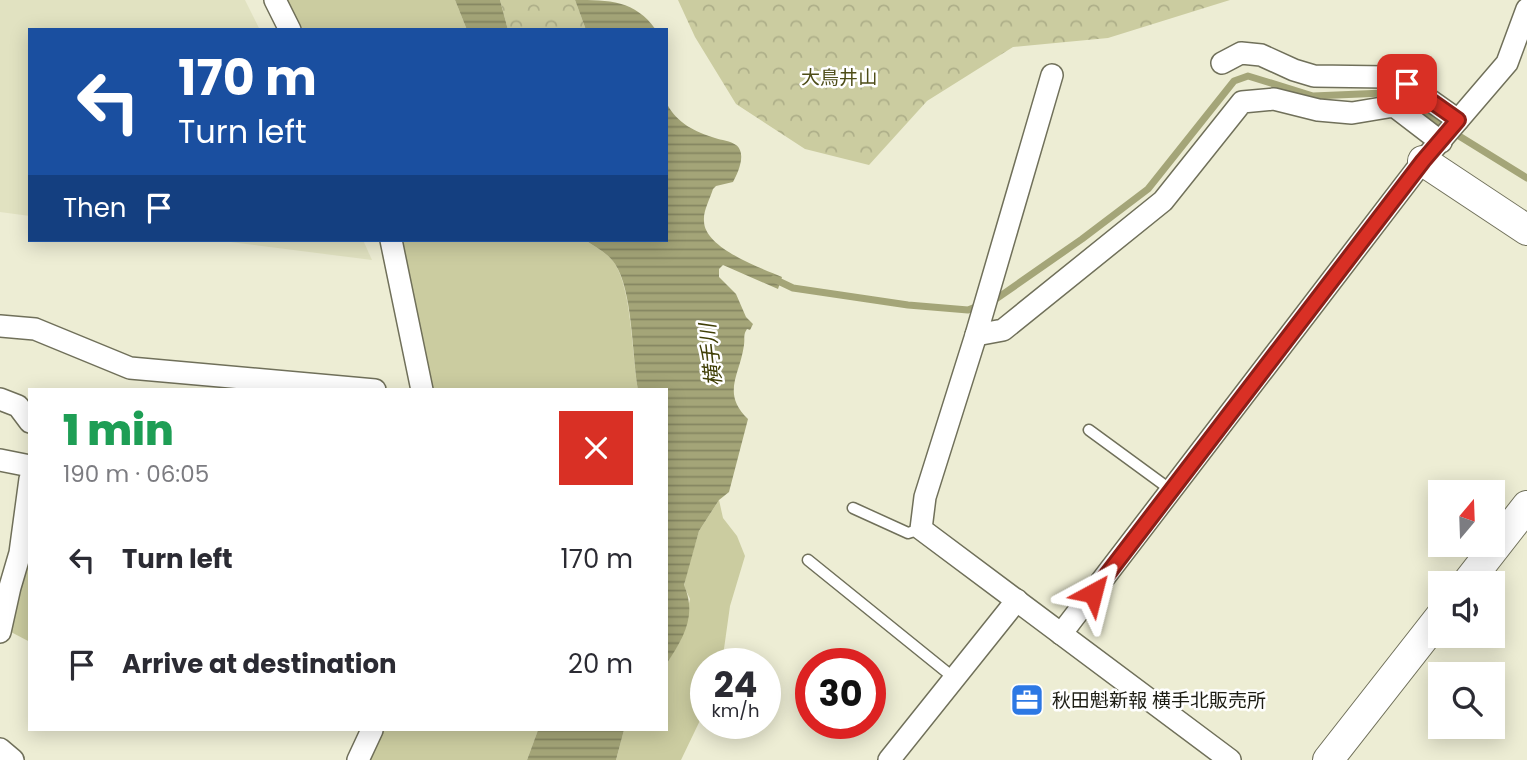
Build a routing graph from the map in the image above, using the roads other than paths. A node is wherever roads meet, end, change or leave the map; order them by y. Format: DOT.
graph roads {
  1 [pos="275,0"];
  2 [pos="1527,9"];
  3 [pos="289,28"];
  4 [pos="1222,63"];
  5 [pos="1052,75"];
  6 [pos="1458,120"];
  7 [pos="1432,152"];
  8 [pos="1527,230"];
  9 [pos="391,242"];
  10 [pos="0,326"];
  11 [pos="976,335"];
  12 [pos="353,388"];
  13 [pos="422,388"];
  14 [pos="0,399"];
  15 [pos="28,419"];
  16 [pos="1089,430"];
  17 [pos="0,460"];
  18 [pos="28,466"];
  19 [pos="1171,490"];
  20 [pos="28,494"];
  21 [pos="1527,506"];
  22 [pos="853,508"];
  23 [pos="921,529"];
  24 [pos="808,560"];
  25 [pos="1476,571"];
  26 [pos="1017,600"];
  27 [pos="0,632"];
  28 [pos="1428,632"];
  29 [pos="1061,634"];
  30 [pos="954,678"];
  31 [pos="372,731"];
  32 [pos="0,749"];
  33 [pos="13,760"];
  34 [pos="358,760"];
  35 [pos="889,760"];
  36 [pos="1230,760"];
  37 [pos="1328,760"];
  1 -- 3 [label="street"];
  2 -- 6 [label="street"];
  4 -- 6 [label="street"];
  5 -- 11 [label="street"];
  6 -- 7 [label="street"];
  7 -- 8 [label="main road"];
  7 -- 11 [label="street"];
  7 -- 19 [label="street"];
  9 -- 13 [label="street"];
  10 -- 12 [label="street"];
  11 -- 23 [label="street"];
  14 -- 15 [label="street"];
  16 -- 19 [label="lane"];
  17 -- 18 [label="street"];
  19 -- 29 [label="street"];
  20 -- 27 [label="street"];
  21 -- 25 [label="main road"];
  22 -- 23 [label="lane"];
  23 -- 26 [label="street"];
  24 -- 30 [label="lane"];
  26 -- 29 [label="street"];
  26 -- 30 [label="street"];
  28 -- 37 [label="main road"];
  29 -- 36 [label="street"];
  30 -- 35 [label="street"];
  31 -- 34 [label="street"];
  32 -- 33 [label="street"];
}
